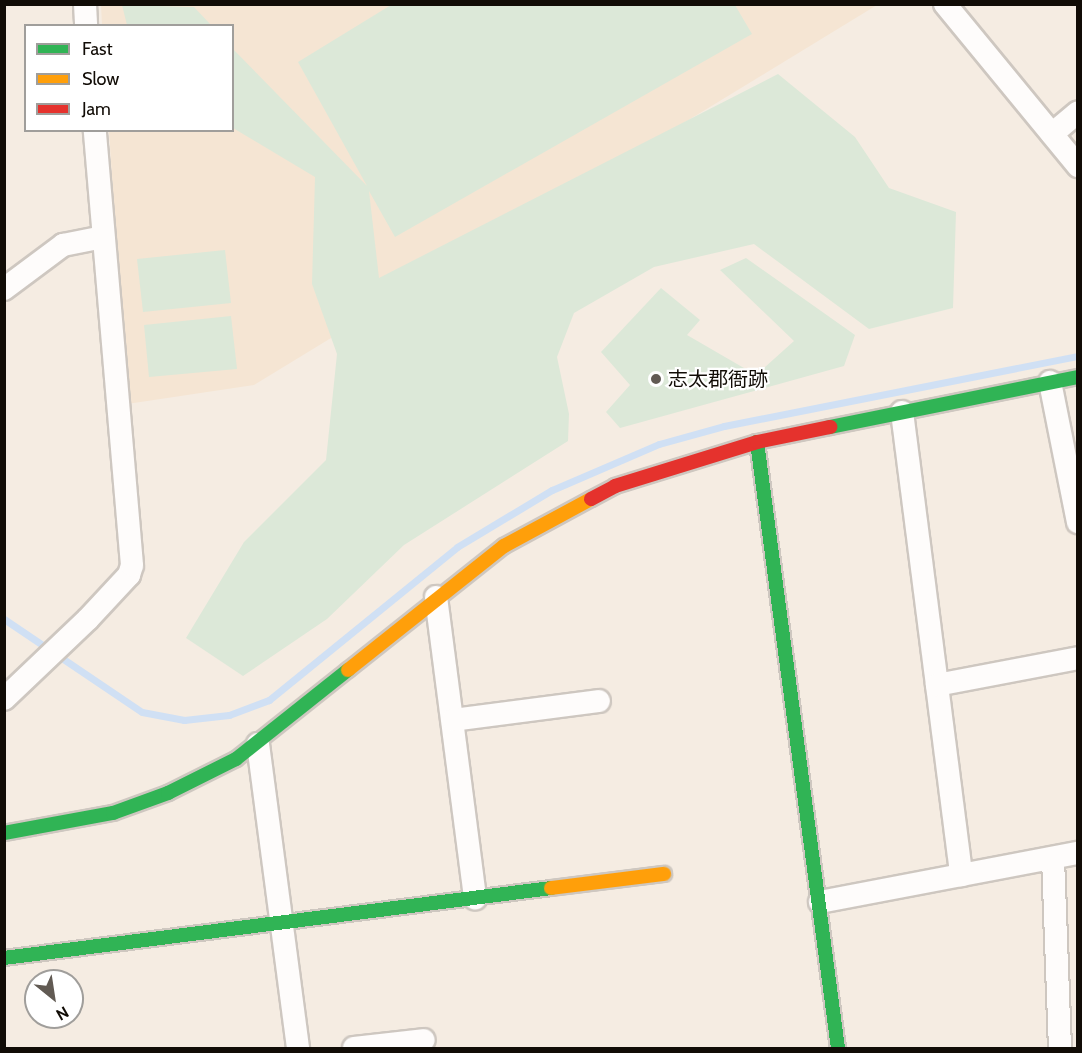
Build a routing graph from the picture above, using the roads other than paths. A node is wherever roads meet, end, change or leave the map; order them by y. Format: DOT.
graph roads {
  1 [pos="85,4"];
  2 [pos="945,4"];
  3 [pos="86,24"];
  4 [pos="1077,112"];
  5 [pos="95,132"];
  6 [pos="1052,134"];
  7 [pos="1077,166"];
  8 [pos="103,237"];
  9 [pos="4,289"];
  10 [pos="1077,377"];
  11 [pos="1050,382"];
  12 [pos="902,412"];
  13 [pos="757,442"];
  14 [pos="1077,522"];
  15 [pos="436,597"];
  16 [pos="1077,658"];
  17 [pos="937,685"];
  18 [pos="4,699"];
  19 [pos="598,701"];
  20 [pos="453,720"];
  21 [pos="258,744"];
  22 [pos="4,833"];
  23 [pos="1077,853"];
  24 [pos="1053,858"];
  25 [pos="664,874"];
  26 [pos="962,875"];
  27 [pos="475,898"];
  28 [pos="820,902"];
  29 [pos="282,923"];
  30 [pos="4,958"];
  31 [pos="424,1040"];
  32 [pos="298,1048"];
  33 [pos="354,1048"];
  34 [pos="838,1048"];
  35 [pos="1060,1048"];
  1 -- 3 [label="street"];
  2 -- 6 [label="street"];
  4 -- 6 [label="street"];
  5 -- 8 [label="street"];
  6 -- 7 [label="street"];
  8 -- 9 [label="street"];
  8 -- 18 [label="street"];
  10 -- 11 [label="street"];
  11 -- 12 [label="street"];
  11 -- 14 [label="street"];
  12 -- 13 [label="street"];
  12 -- 17 [label="street"];
  13 -- 15 [label="street"];
  13 -- 28 [label="street"];
  15 -- 20 [label="street"];
  15 -- 21 [label="street"];
  16 -- 17 [label="street"];
  17 -- 26 [label="street"];
  19 -- 20 [label="street"];
  20 -- 27 [label="street"];
  21 -- 22 [label="street"];
  21 -- 29 [label="street"];
  23 -- 24 [label="street"];
  24 -- 26 [label="street"];
  24 -- 35 [label="street"];
  25 -- 27 [label="street"];
  26 -- 28 [label="street"];
  27 -- 29 [label="street"];
  28 -- 34 [label="street"];
  29 -- 30 [label="street"];
  29 -- 32 [label="street"];
  31 -- 33 [label="street"];
}
